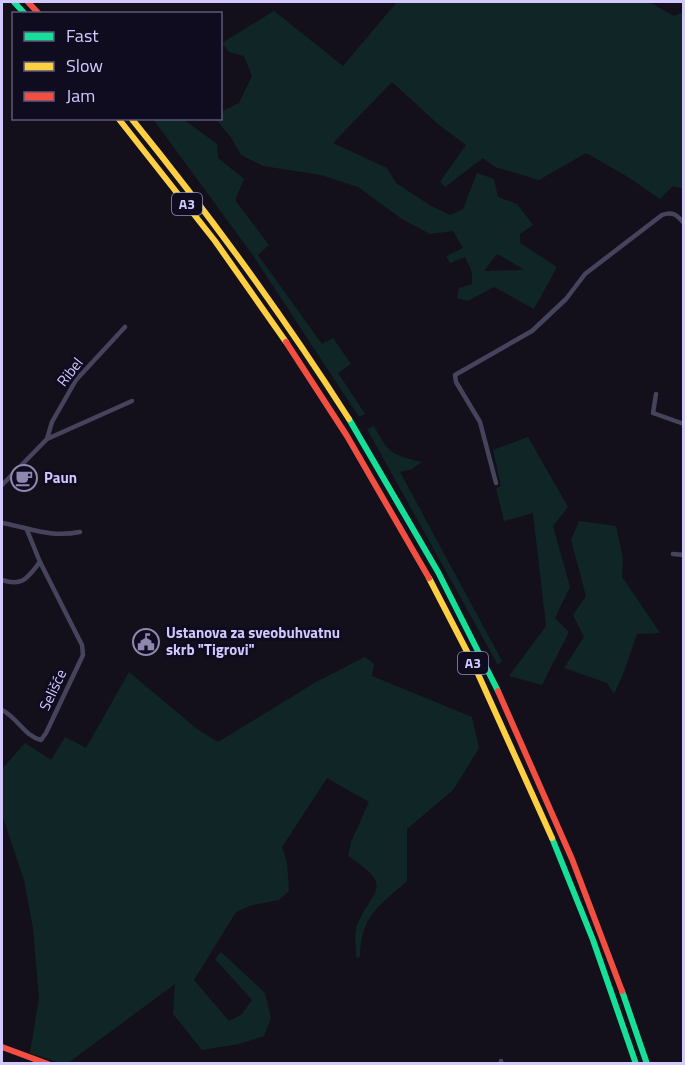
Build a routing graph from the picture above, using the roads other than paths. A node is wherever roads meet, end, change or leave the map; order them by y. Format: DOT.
graph roads {
  1 [pos="120,120"];
  2 [pos="133,120"];
  3 [pos="684,223"];
  4 [pos="125,327"];
  5 [pos="656,394"];
  6 [pos="132,401"];
  7 [pos="684,424"];
  8 [pos="47,440"];
  9 [pos="496,483"];
  10 [pos="2,485"];
  11 [pos="2,523"];
  12 [pos="27,530"];
  13 [pos="80,532"];
  14 [pos="673,554"];
  15 [pos="684,555"];
  16 [pos="40,562"];
  17 [pos="2,580"];
  18 [pos="2,710"];
  19 [pos="2,1047"];
  20 [pos="48,1064"];
  21 [pos="636,1064"];
  22 [pos="646,1064"];
  1 -- 21 [label="main road, A3"];
  2 -- 22 [label="main road, A3"];
  3 -- 9 [label="street"];
  4 -- 8 [label="street, Ribel"];
  5 -- 7 [label="street"];
  6 -- 8 [label="street, Ribel"];
  8 -- 10 [label="street, Ribel"];
  11 -- 12 [label="street"];
  12 -- 13 [label="street"];
  12 -- 16 [label="street"];
  14 -- 15 [label="street"];
  16 -- 17 [label="street"];
  16 -- 18 [label="street, Selišće"];
  19 -- 20 [label="main road"];
}
